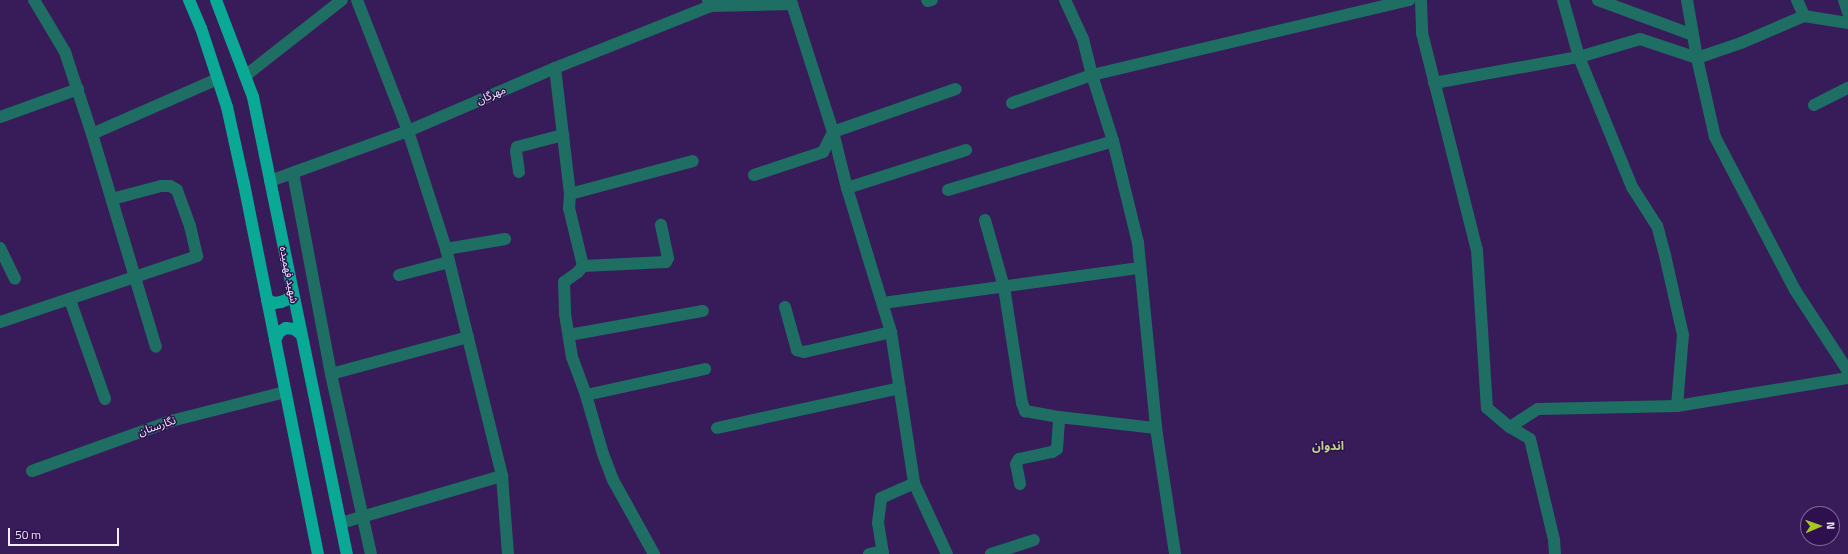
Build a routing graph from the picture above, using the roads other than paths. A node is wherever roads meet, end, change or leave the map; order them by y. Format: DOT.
graph roads {
  1 [pos="34,0"];
  2 [pos="189,0"];
  3 [pos="216,0"];
  4 [pos="342,0"];
  5 [pos="357,0"];
  6 [pos="927,0"];
  7 [pos="932,0"];
  8 [pos="1066,0"];
  9 [pos="1409,0"];
  10 [pos="1421,0"];
  11 [pos="1564,0"];
  12 [pos="1598,0"];
  13 [pos="1687,0"];
  14 [pos="1797,0"];
  15 [pos="1844,0"];
  16 [pos="796,2"];
  17 [pos="709,3"];
  18 [pos="1848,12"];
  19 [pos="1804,16"];
  20 [pos="1848,23"];
  21 [pos="1693,35"];
  22 [pos="1579,57"];
  23 [pos="1697,58"];
  24 [pos="555,68"];
  25 [pos="1092,75"];
  26 [pos="245,76"];
  27 [pos="217,79"];
  28 [pos="1434,83"];
  29 [pos="1848,88"];
  30 [pos="78,89"];
  31 [pos="956,89"];
  32 [pos="1012,103"];
  33 [pos="1814,105"];
  34 [pos="0,117"];
  35 [pos="408,131"];
  36 [pos="833,132"];
  37 [pos="92,134"];
  38 [pos="563,135"];
  39 [pos="1113,141"];
  40 [pos="966,150"];
  41 [pos="693,162"];
  42 [pos="519,172"];
  43 [pos="293,173"];
  44 [pos="754,175"];
  45 [pos="270,181"];
  46 [pos="847,188"];
  47 [pos="948,190"];
  48 [pos="570,194"];
  49 [pos="112,199"];
  50 [pos="985,220"];
  51 [pos="661,224"];
  52 [pos="505,239"];
  53 [pos="0,248"];
  54 [pos="446,249"];
  55 [pos="449,262"];
  56 [pos="583,266"];
  57 [pos="1140,268"];
  58 [pos="399,275"];
  59 [pos="136,278"];
  60 [pos="15,279"];
  61 [pos="1004,287"];
  62 [pos="293,294"];
  63 [pos="70,300"];
  64 [pos="267,300"];
  65 [pos="883,303"];
  66 [pos="785,307"];
  67 [pos="703,311"];
  68 [pos="0,322"];
  69 [pos="891,332"];
  70 [pos="301,334"];
  71 [pos="569,335"];
  72 [pos="468,337"];
  73 [pos="275,340"];
  74 [pos="156,347"];
  75 [pos="705,369"];
  76 [pos="1848,370"];
  77 [pos="331,374"];
  78 [pos="1848,378"];
  79 [pos="900,388"];
  80 [pos="286,392"];
  81 [pos="586,395"];
  82 [pos="105,399"];
  83 [pos="1678,406"];
  84 [pos="1059,417"];
  85 [pos="1510,427"];
  86 [pos="717,428"];
  87 [pos="1156,428"];
  88 [pos="32,471"];
  89 [pos="502,476"];
  90 [pos="914,483"];
  91 [pos="1020,484"];
  92 [pos="362,516"];
  93 [pos="341,522"];
  94 [pos="1034,540"];
  95 [pos="883,552"];
  96 [pos="318,554"];
  97 [pos="347,554"];
  98 [pos="371,554"];
  99 [pos="508,554"];
  100 [pos="654,554"];
  101 [pos="869,554"];
  102 [pos="947,554"];
  103 [pos="991,554"];
  104 [pos="1174,554"];
  105 [pos="1555,554"];
  1 -- 30 [label="street"];
  2 -- 27 [label="main road"];
  3 -- 26 [label="main road, شهید فهمیده"];
  4 -- 26 [label="street"];
  5 -- 35 [label="street"];
  6 -- 7 [label="street"];
  8 -- 25 [label="street"];
  9 -- 25 [label="street"];
  10 -- 28 [label="street"];
  11 -- 22 [label="street"];
  12 -- 21 [label="street"];
  13 -- 21 [label="street"];
  14 -- 19 [label="street"];
  15 -- 18 [label="street"];
  16 -- 17 [label="street"];
  16 -- 36 [label="street"];
  17 -- 24 [label="street, مهرگان"];
  19 -- 20 [label="street"];
  19 -- 23 [label="street"];
  21 -- 23 [label="street"];
  22 -- 23 [label="street"];
  22 -- 28 [label="street"];
  22 -- 83 [label="street"];
  23 -- 76 [label="street"];
  24 -- 35 [label="street, مهرگان"];
  24 -- 38 [label="street"];
  25 -- 32 [label="street"];
  25 -- 39 [label="street"];
  26 -- 45 [label="main road, شهید فهمیده"];
  27 -- 37 [label="street"];
  27 -- 64 [label="main road"];
  28 -- 85 [label="street"];
  29 -- 33 [label="street"];
  30 -- 34 [label="street"];
  30 -- 37 [label="street"];
  31 -- 36 [label="street"];
  35 -- 43 [label="street, مهرگان"];
  35 -- 54 [label="street"];
  36 -- 44 [label="street"];
  36 -- 46 [label="street"];
  37 -- 49 [label="street"];
  38 -- 42 [label="street"];
  38 -- 48 [label="street"];
  39 -- 47 [label="street"];
  39 -- 57 [label="street"];
  40 -- 46 [label="street"];
  41 -- 48 [label="street"];
  43 -- 45 [label="street, مهرگان"];
  43 -- 77 [label="street"];
  45 -- 62 [label="main road, شهید فهمیده"];
  46 -- 65 [label="street"];
  48 -- 56 [label="street"];
  49 -- 59 [label="street"];
  49 -- 59 [label="street"];
  50 -- 61 [label="street"];
  51 -- 56 [label="street"];
  52 -- 54 [label="street"];
  53 -- 60 [label="street"];
  54 -- 55 [label="street"];
  55 -- 58 [label="street"];
  55 -- 72 [label="street"];
  56 -- 71 [label="street"];
  57 -- 61 [label="street"];
  57 -- 87 [label="street"];
  59 -- 63 [label="street"];
  59 -- 74 [label="street"];
  61 -- 65 [label="street"];
  61 -- 84 [label="street"];
  62 -- 64 [label="main road"];
  62 -- 70 [label="main road, شهید فهمیده"];
  63 -- 68 [label="street"];
  63 -- 82 [label="street"];
  64 -- 73 [label="main road"];
  65 -- 69 [label="street"];
  66 -- 69 [label="street"];
  67 -- 71 [label="street"];
  69 -- 79 [label="street"];
  70 -- 73 [label="main road"];
  70 -- 93 [label="main road, شهید فهمیده"];
  71 -- 81 [label="street"];
  72 -- 77 [label="street"];
  72 -- 89 [label="street"];
  73 -- 80 [label="main road"];
  75 -- 81 [label="street"];
  77 -- 92 [label="street"];
  78 -- 83 [label="street"];
  79 -- 86 [label="street"];
  79 -- 90 [label="street"];
  80 -- 88 [label="street, نگارستان"];
  80 -- 96 [label="main road"];
  81 -- 100 [label="street"];
  83 -- 85 [label="street"];
  84 -- 87 [label="street"];
  84 -- 91 [label="street"];
  85 -- 105 [label="street"];
  87 -- 104 [label="street"];
  89 -- 92 [label="street"];
  89 -- 99 [label="street"];
  90 -- 95 [label="street"];
  90 -- 102 [label="street"];
  92 -- 93 [label="street"];
  92 -- 98 [label="street"];
  93 -- 97 [label="main road, شهید فهمیده"];
  94 -- 103 [label="street"];
  95 -- 101 [label="street"];
}
